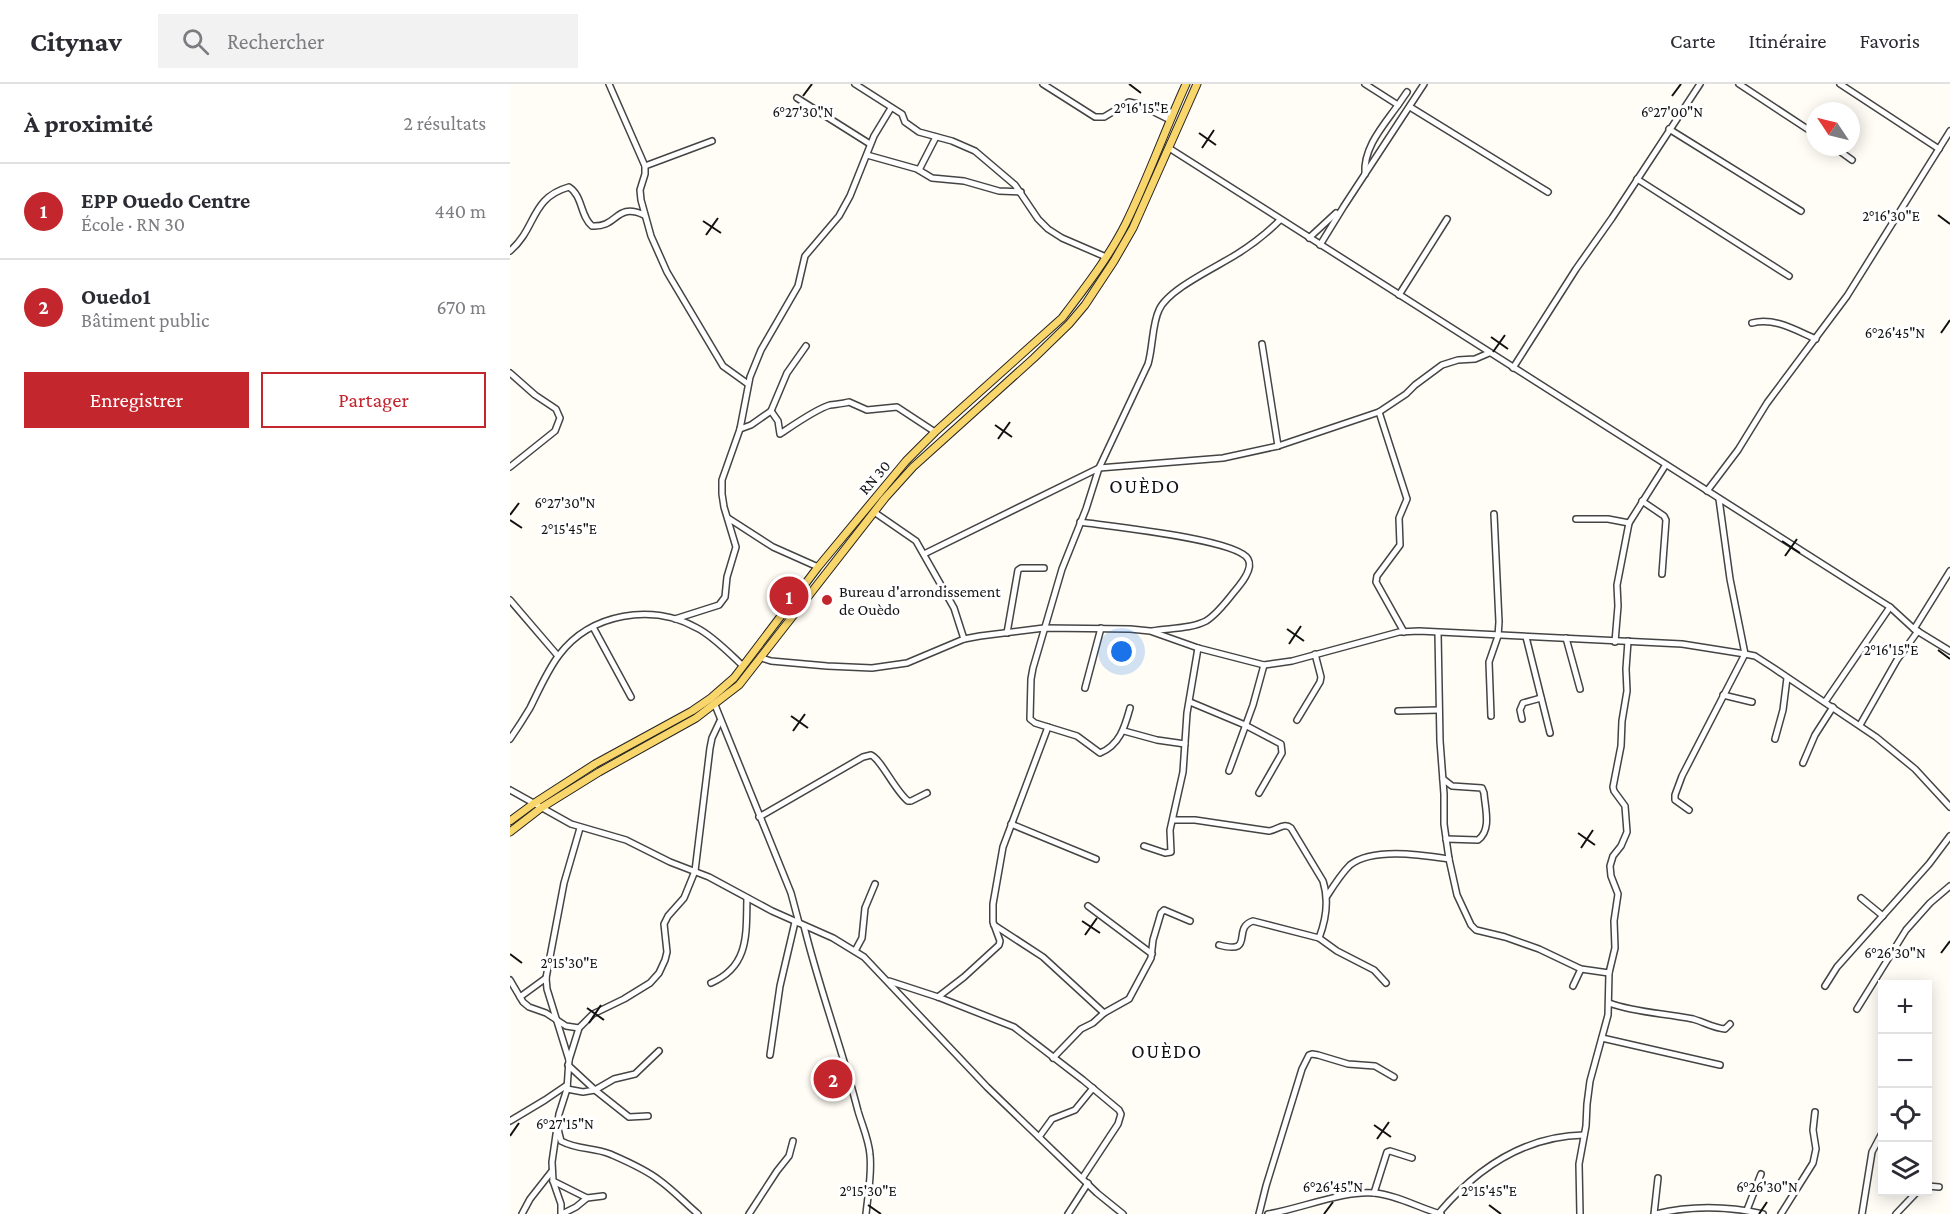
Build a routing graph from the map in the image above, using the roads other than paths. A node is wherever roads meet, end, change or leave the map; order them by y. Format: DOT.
graph roads {
  1 [pos="609,84"];
  2 [pos="855,84"];
  3 [pos="1043,84"];
  4 [pos="1186,84"];
  5 [pos="1197,84"];
  6 [pos="1365,84"];
  7 [pos="1424,84"];
  8 [pos="1700,84"];
  9 [pos="1739,84"];
  10 [pos="1840,84"];
  11 [pos="1407,92"];
  12 [pos="797,98"];
  13 [pos="1398,105"];
  14 [pos="1410,107"];
  15 [pos="891,108"];
  16 [pos="1170,120"];
  17 [pos="1669,129"];
  18 [pos="1806,129"];
  19 [pos="1950,131"];
  20 [pos="936,137"];
  21 [pos="712,141"];
  22 [pos="870,144"];
  23 [pos="1169,148"];
  24 [pos="1939,149"];
  25 [pos="867,155"];
  26 [pos="1846,156"];
  27 [pos="1852,160"];
  28 [pos="645,166"];
  29 [pos="919,170"];
  30 [pos="1365,176"];
  31 [pos="1637,179"];
  32 [pos="1021,192"];
  33 [pos="1548,192"];
  34 [pos="1344,206"];
  35 [pos="1801,211"];
  36 [pos="645,215"];
  37 [pos="1447,219"];
  38 [pos="1280,220"];
  39 [pos="1309,238"];
  40 [pos="1320,245"];
  41 [pos="510,251"];
  42 [pos="1106,257"];
  43 [pos="1789,276"];
  44 [pos="1399,295"];
  45 [pos="1752,323"];
  46 [pos="1816,339"];
  47 [pos="1262,344"];
  48 [pos="806,346"];
  49 [pos="1489,353"];
  50 [pos="1513,368"];
  51 [pos="510,374"];
  52 [pos="748,384"];
  53 [pos="771,411"];
  54 [pos="1379,412"];
  55 [pos="740,429"];
  56 [pos="935,432"];
  57 [pos="1278,446"];
  58 [pos="1665,466"];
  59 [pos="510,468"];
  60 [pos="1100,468"];
  61 [pos="1707,491"];
  62 [pos="1719,499"];
  63 [pos="1642,501"];
  64 [pos="874,512"];
  65 [pos="1494,514"];
  66 [pos="728,518"];
  67 [pos="1576,519"];
  68 [pos="1080,522"];
  69 [pos="1629,523"];
  70 [pos="924,554"];
  71 [pos="818,567"];
  72 [pos="1044,568"];
  73 [pos="1950,571"];
  74 [pos="1662,574"];
  75 [pos="510,600"];
  76 [pos="1890,608"];
  77 [pos="675,619"];
  78 [pos="593,627"];
  79 [pos="1044,627"];
  80 [pos="1101,628"];
  81 [pos="1916,630"];
  82 [pos="1150,631"];
  83 [pos="1404,632"];
  84 [pos="1006,633"];
  85 [pos="1438,633"];
  86 [pos="1498,636"];
  87 [pos="1526,637"];
  88 [pos="1566,638"];
  89 [pos="964,639"];
  90 [pos="1628,641"];
  91 [pos="1615,642"];
  92 [pos="1198,648"];
  93 [pos="1950,651"];
  94 [pos="1315,654"];
  95 [pos="1745,654"];
  96 [pos="558,656"];
  97 [pos="762,658"];
  98 [pos="1264,665"];
  99 [pos="744,666"];
  100 [pos="1787,678"];
  101 [pos="1085,688"];
  102 [pos="1580,689"];
  103 [pos="1723,695"];
  104 [pos="631,697"];
  105 [pos="1541,698"];
  106 [pos="1190,702"];
  107 [pos="1752,702"];
  108 [pos="1825,702"];
  109 [pos="715,705"];
  110 [pos="1833,707"];
  111 [pos="1130,708"];
  112 [pos="1439,710"];
  113 [pos="1398,711"];
  114 [pos="1491,716"];
  115 [pos="1522,719"];
  116 [pos="1298,720"];
  117 [pos="720,721"];
  118 [pos="1245,724"];
  119 [pos="1860,725"];
  120 [pos="1047,727"];
  121 [pos="1124,731"];
  122 [pos="1550,733"];
  123 [pos="510,739"];
  124 [pos="1775,739"];
  125 [pos="1185,744"];
  126 [pos="1803,763"];
  127 [pos="1229,771"];
  128 [pos="1443,779"];
  129 [pos="510,790"];
  130 [pos="1259,793"];
  131 [pos="927,794"];
  132 [pos="533,804"];
  133 [pos="1950,807"];
  134 [pos="542,808"];
  135 [pos="1689,810"];
  136 [pos="759,817"];
  137 [pos="1173,820"];
  138 [pos="510,821"];
  139 [pos="1011,824"];
  140 [pos="580,828"];
  141 [pos="510,832"];
  142 [pos="1950,836"];
  143 [pos="1446,839"];
  144 [pos="1144,846"];
  145 [pos="1096,859"];
  146 [pos="1449,859"];
  147 [pos="695,871"];
  148 [pos="875,884"];
  149 [pos="1950,886"];
  150 [pos="1327,896"];
  151 [pos="747,898"];
  152 [pos="1861,898"];
  153 [pos="1088,906"];
  154 [pos="1883,916"];
  155 [pos="1190,921"];
  156 [pos="799,924"];
  157 [pos="994,925"];
  158 [pos="1319,938"];
  159 [pos="1219,945"];
  160 [pos="855,951"];
  161 [pos="1152,954"];
  162 [pos="1581,969"];
  163 [pos="1609,973"];
  164 [pos="546,978"];
  165 [pos="510,980"];
  166 [pos="887,981"];
  167 [pos="711,983"];
  168 [pos="1386,983"];
  169 [pos="1573,986"];
  170 [pos="1825,986"];
  171 [pos="513,991"];
  172 [pos="520,997"];
  173 [pos="938,997"];
  174 [pos="1609,1003"];
  175 [pos="1857,1009"];
  176 [pos="1104,1013"];
  177 [pos="556,1020"];
  178 [pos="1730,1024"];
  179 [pos="579,1028"];
  180 [pos="1602,1038"];
  181 [pos="659,1052"];
  182 [pos="770,1055"];
  183 [pos="1053,1058"];
  184 [pos="569,1062"];
  185 [pos="1720,1065"];
  186 [pos="1394,1077"];
  187 [pos="567,1087"];
  188 [pos="1093,1089"];
  189 [pos="595,1090"];
  190 [pos="1815,1112"];
  191 [pos="648,1116"];
  192 [pos="510,1121"];
  193 [pos="558,1128"];
  194 [pos="1584,1135"];
  195 [pos="1039,1137"];
  196 [pos="561,1141"];
  197 [pos="793,1141"];
  198 [pos="1878,1141"];
  199 [pos="554,1145"];
  200 [pos="1412,1158"];
  201 [pos="552,1171"];
  202 [pos="1761,1174"];
  203 [pos="1083,1177"];
  204 [pos="1658,1178"];
  205 [pos="553,1181"];
  206 [pos="1088,1183"];
  207 [pos="1932,1186"];
  208 [pos="1939,1187"];
  209 [pos="1374,1193"];
  210 [pos="603,1196"];
  211 [pos="1912,1196"];
  212 [pos="587,1198"];
  213 [pos="684,1202"];
  214 [pos="1747,1210"];
  215 [pos="522,1214"];
  216 [pos="561,1214"];
  217 [pos="687,1214"];
  218 [pos="698,1214"];
  219 [pos="750,1214"];
  220 [pos="866,1214"];
  221 [pos="1068,1214"];
  222 [pos="1122,1214"];
  223 [pos="1259,1214"];
  224 [pos="1268,1214"];
  225 [pos="1439,1214"];
  226 [pos="1580,1214"];
  227 [pos="1655,1214"];
  228 [pos="1763,1214"];
  229 [pos="1781,1214"];
  230 [pos="1862,1214"];
  231 [pos="1896,1214"];
  1 -- 28 [label="street"];
  2 -- 15 [label="street"];
  3 -- 16 [label="street"];
  4 -- 16 [label="main road, RN 30 / RN 30"];
  5 -- 23 [label="main road, RN 30"];
  6 -- 13 [label="street"];
  7 -- 14 [label="street"];
  8 -- 17 [label="street"];
  9 -- 18 [label="street"];
  10 -- 24 [label="street"];
  11 -- 13 [label="street"];
  12 -- 22 [label="street"];
  13 -- 30 [label="street"];
  14 -- 30 [label="street"];
  14 -- 33 [label="street"];
  15 -- 20 [label="street"];
  15 -- 22 [label="street"];
  16 -- 42 [label="main road, RN 30 / RN 30"];
  17 -- 31 [label="street"];
  17 -- 35 [label="street"];
  19 -- 24 [label="street"];
  20 -- 29 [label="street"];
  20 -- 32 [label="street"];
  21 -- 28 [label="street"];
  22 -- 25 [label="street"];
  23 -- 38 [label="street"];
  23 -- 64 [label="main road, RN 30"];
  24 -- 46 [label="street"];
  25 -- 29 [label="street"];
  25 -- 52 [label="street"];
  26 -- 27 [label="street"];
  28 -- 36 [label="street"];
  29 -- 32 [label="street"];
  30 -- 34 [label="street"];
  31 -- 43 [label="street"];
  31 -- 50 [label="street"];
  32 -- 42 [label="street"];
  34 -- 39 [label="street"];
  34 -- 40 [label="street"];
  36 -- 41 [label="street"];
  36 -- 52 [label="street"];
  37 -- 44 [label="street"];
  38 -- 39 [label="street"];
  38 -- 60 [label="street"];
  39 -- 40 [label="street"];
  40 -- 44 [label="street"];
  42 -- 56 [label="main road, RN 30 / RN 30"];
  44 -- 49 [label="street"];
  45 -- 46 [label="street"];
  46 -- 61 [label="street"];
  47 -- 57 [label="street"];
  48 -- 53 [label="street"];
  49 -- 50 [label="street"];
  49 -- 54 [label="street"];
  50 -- 58 [label="street"];
  51 -- 59 [label="street"];
  52 -- 55 [label="street"];
  53 -- 55 [label="street"];
  53 -- 56 [label="street"];
  54 -- 57 [label="street"];
  54 -- 83 [label="street"];
  55 -- 66 [label="street"];
  56 -- 71 [label="main road, RN 30 / RN 30"];
  57 -- 60 [label="street"];
  58 -- 61 [label="street"];
  58 -- 63 [label="street"];
  60 -- 68 [label="street"];
  60 -- 70 [label="street"];
  61 -- 62 [label="street"];
  62 -- 76 [label="street"];
  62 -- 95 [label="street"];
  63 -- 69 [label="street"];
  63 -- 74 [label="street"];
  64 -- 70 [label="street"];
  64 -- 97 [label="main road, RN 30"];
  65 -- 86 [label="street"];
  66 -- 71 [label="street"];
  66 -- 77 [label="street"];
  67 -- 69 [label="street"];
  68 -- 79 [label="street"];
  68 -- 82 [label="street"];
  69 -- 91 [label="street"];
  70 -- 89 [label="street"];
  71 -- 99 [label="main road, RN 30 / RN 30"];
  72 -- 84 [label="street"];
  73 -- 81 [label="street"];
  75 -- 96 [label="street"];
  76 -- 81 [label="street"];
  76 -- 108 [label="street"];
  77 -- 78 [label="street"];
  77 -- 99 [label="street"];
  78 -- 96 [label="street"];
  78 -- 104 [label="street"];
  79 -- 80 [label="street"];
  79 -- 84 [label="street"];
  79 -- 120 [label="street"];
  80 -- 82 [label="street"];
  80 -- 101 [label="street"];
  81 -- 93 [label="street"];
  81 -- 119 [label="street"];
  82 -- 92 [label="street"];
  83 -- 85 [label="street"];
  83 -- 94 [label="street"];
  84 -- 89 [label="street"];
  85 -- 86 [label="street"];
  85 -- 112 [label="street"];
  86 -- 87 [label="street"];
  86 -- 114 [label="street"];
  87 -- 88 [label="street"];
  87 -- 105 [label="street"];
  88 -- 91 [label="street"];
  88 -- 102 [label="street"];
  89 -- 97 [label="street"];
  90 -- 91 [label="street"];
  90 -- 95 [label="street"];
  90 -- 163 [label="street"];
  92 -- 98 [label="street"];
  92 -- 106 [label="street"];
  94 -- 98 [label="street"];
  94 -- 116 [label="street"];
  95 -- 100 [label="street"];
  95 -- 103 [label="street"];
  96 -- 123 [label="street"];
  97 -- 109 [label="main road, RN 30"];
  98 -- 118 [label="street"];
  99 -- 132 [label="main road, RN 30 / RN 30"];
  100 -- 108 [label="street"];
  100 -- 124 [label="street"];
  103 -- 107 [label="street"];
  103 -- 135 [label="street"];
  105 -- 115 [label="street"];
  105 -- 122 [label="street"];
  106 -- 118 [label="street"];
  106 -- 125 [label="street"];
  108 -- 110 [label="street"];
  109 -- 117 [label="street"];
  109 -- 134 [label="main road, RN 30"];
  110 -- 119 [label="street"];
  110 -- 126 [label="street"];
  111 -- 121 [label="street"];
  112 -- 113 [label="street"];
  112 -- 128 [label="street"];
  117 -- 136 [label="street"];
  117 -- 147 [label="street"];
  118 -- 127 [label="street"];
  118 -- 130 [label="street"];
  119 -- 133 [label="street"];
  120 -- 121 [label="street"];
  120 -- 139 [label="street"];
  121 -- 125 [label="street"];
  125 -- 137 [label="street"];
  128 -- 143 [label="street"];
  128 -- 143 [label="street"];
  129 -- 132 [label="street"];
  131 -- 136 [label="street"];
  132 -- 134 [label="street"];
  132 -- 138 [label="main road, RN 30 / RN 30"];
  134 -- 140 [label="street"];
  134 -- 141 [label="main road, RN 30"];
  136 -- 156 [label="street"];
  137 -- 144 [label="street"];
  137 -- 150 [label="street"];
  139 -- 145 [label="street"];
  139 -- 157 [label="street"];
  140 -- 147 [label="street"];
  140 -- 164 [label="street"];
  142 -- 154 [label="street"];
  143 -- 146 [label="street"];
  146 -- 150 [label="street"];
  146 -- 162 [label="street"];
  147 -- 151 [label="street"];
  147 -- 179 [label="street"];
  148 -- 160 [label="street"];
  149 -- 175 [label="street"];
  150 -- 158 [label="street"];
  151 -- 156 [label="street"];
  151 -- 167 [label="street"];
  152 -- 154 [label="street"];
  153 -- 161 [label="street"];
  154 -- 170 [label="street"];
  155 -- 161 [label="street"];
  156 -- 160 [label="street"];
  156 -- 182 [label="street"];
  156 -- 220 [label="street"];
  157 -- 173 [label="street"];
  157 -- 176 [label="street"];
  158 -- 159 [label="street"];
  158 -- 168 [label="street"];
  160 -- 166 [label="street"];
  161 -- 176 [label="street"];
  162 -- 163 [label="street"];
  162 -- 169 [label="street"];
  163 -- 174 [label="street"];
  164 -- 172 [label="street"];
  164 -- 177 [label="street"];
  165 -- 171 [label="street"];
  166 -- 173 [label="street"];
  166 -- 195 [label="street"];
  171 -- 172 [label="street"];
  172 -- 177 [label="street"];
  173 -- 183 [label="street"];
  174 -- 178 [label="street"];
  174 -- 180 [label="street"];
  176 -- 183 [label="street"];
  177 -- 179 [label="street"];
  177 -- 184 [label="street"];
  179 -- 184 [label="street"];
  180 -- 185 [label="street"];
  180 -- 194 [label="street"];
  181 -- 189 [label="street"];
  183 -- 188 [label="street"];
  184 -- 187 [label="street"];
  184 -- 189 [label="street"];
  186 -- 223 [label="street"];
  187 -- 189 [label="street"];
  187 -- 192 [label="street"];
  187 -- 193 [label="street"];
  188 -- 195 [label="street"];
  188 -- 203 [label="street"];
  189 -- 191 [label="street"];
  190 -- 229 [label="street"];
  193 -- 196 [label="street"];
  193 -- 199 [label="street"];
  194 -- 225 [label="street"];
  194 -- 226 [label="street"];
  195 -- 203 [label="street"];
  196 -- 199 [label="street"];
  196 -- 213 [label="street"];
  197 -- 219 [label="street"];
  198 -- 230 [label="street"];
  199 -- 201 [label="street"];
  200 -- 209 [label="street"];
  201 -- 205 [label="street"];
  201 -- 215 [label="street"];
  202 -- 214 [label="street"];
  203 -- 206 [label="street"];
  204 -- 227 [label="street"];
  205 -- 212 [label="street"];
  205 -- 216 [label="street"];
  206 -- 221 [label="street"];
  206 -- 222 [label="street"];
  207 -- 208 [label="street"];
  209 -- 224 [label="street"];
  209 -- 225 [label="street"];
  210 -- 212 [label="street"];
  211 -- 231 [label="street"];
  212 -- 216 [label="street"];
  213 -- 217 [label="street"];
  213 -- 218 [label="street"];
  214 -- 227 [label="street"];
  214 -- 228 [label="street"];
}
